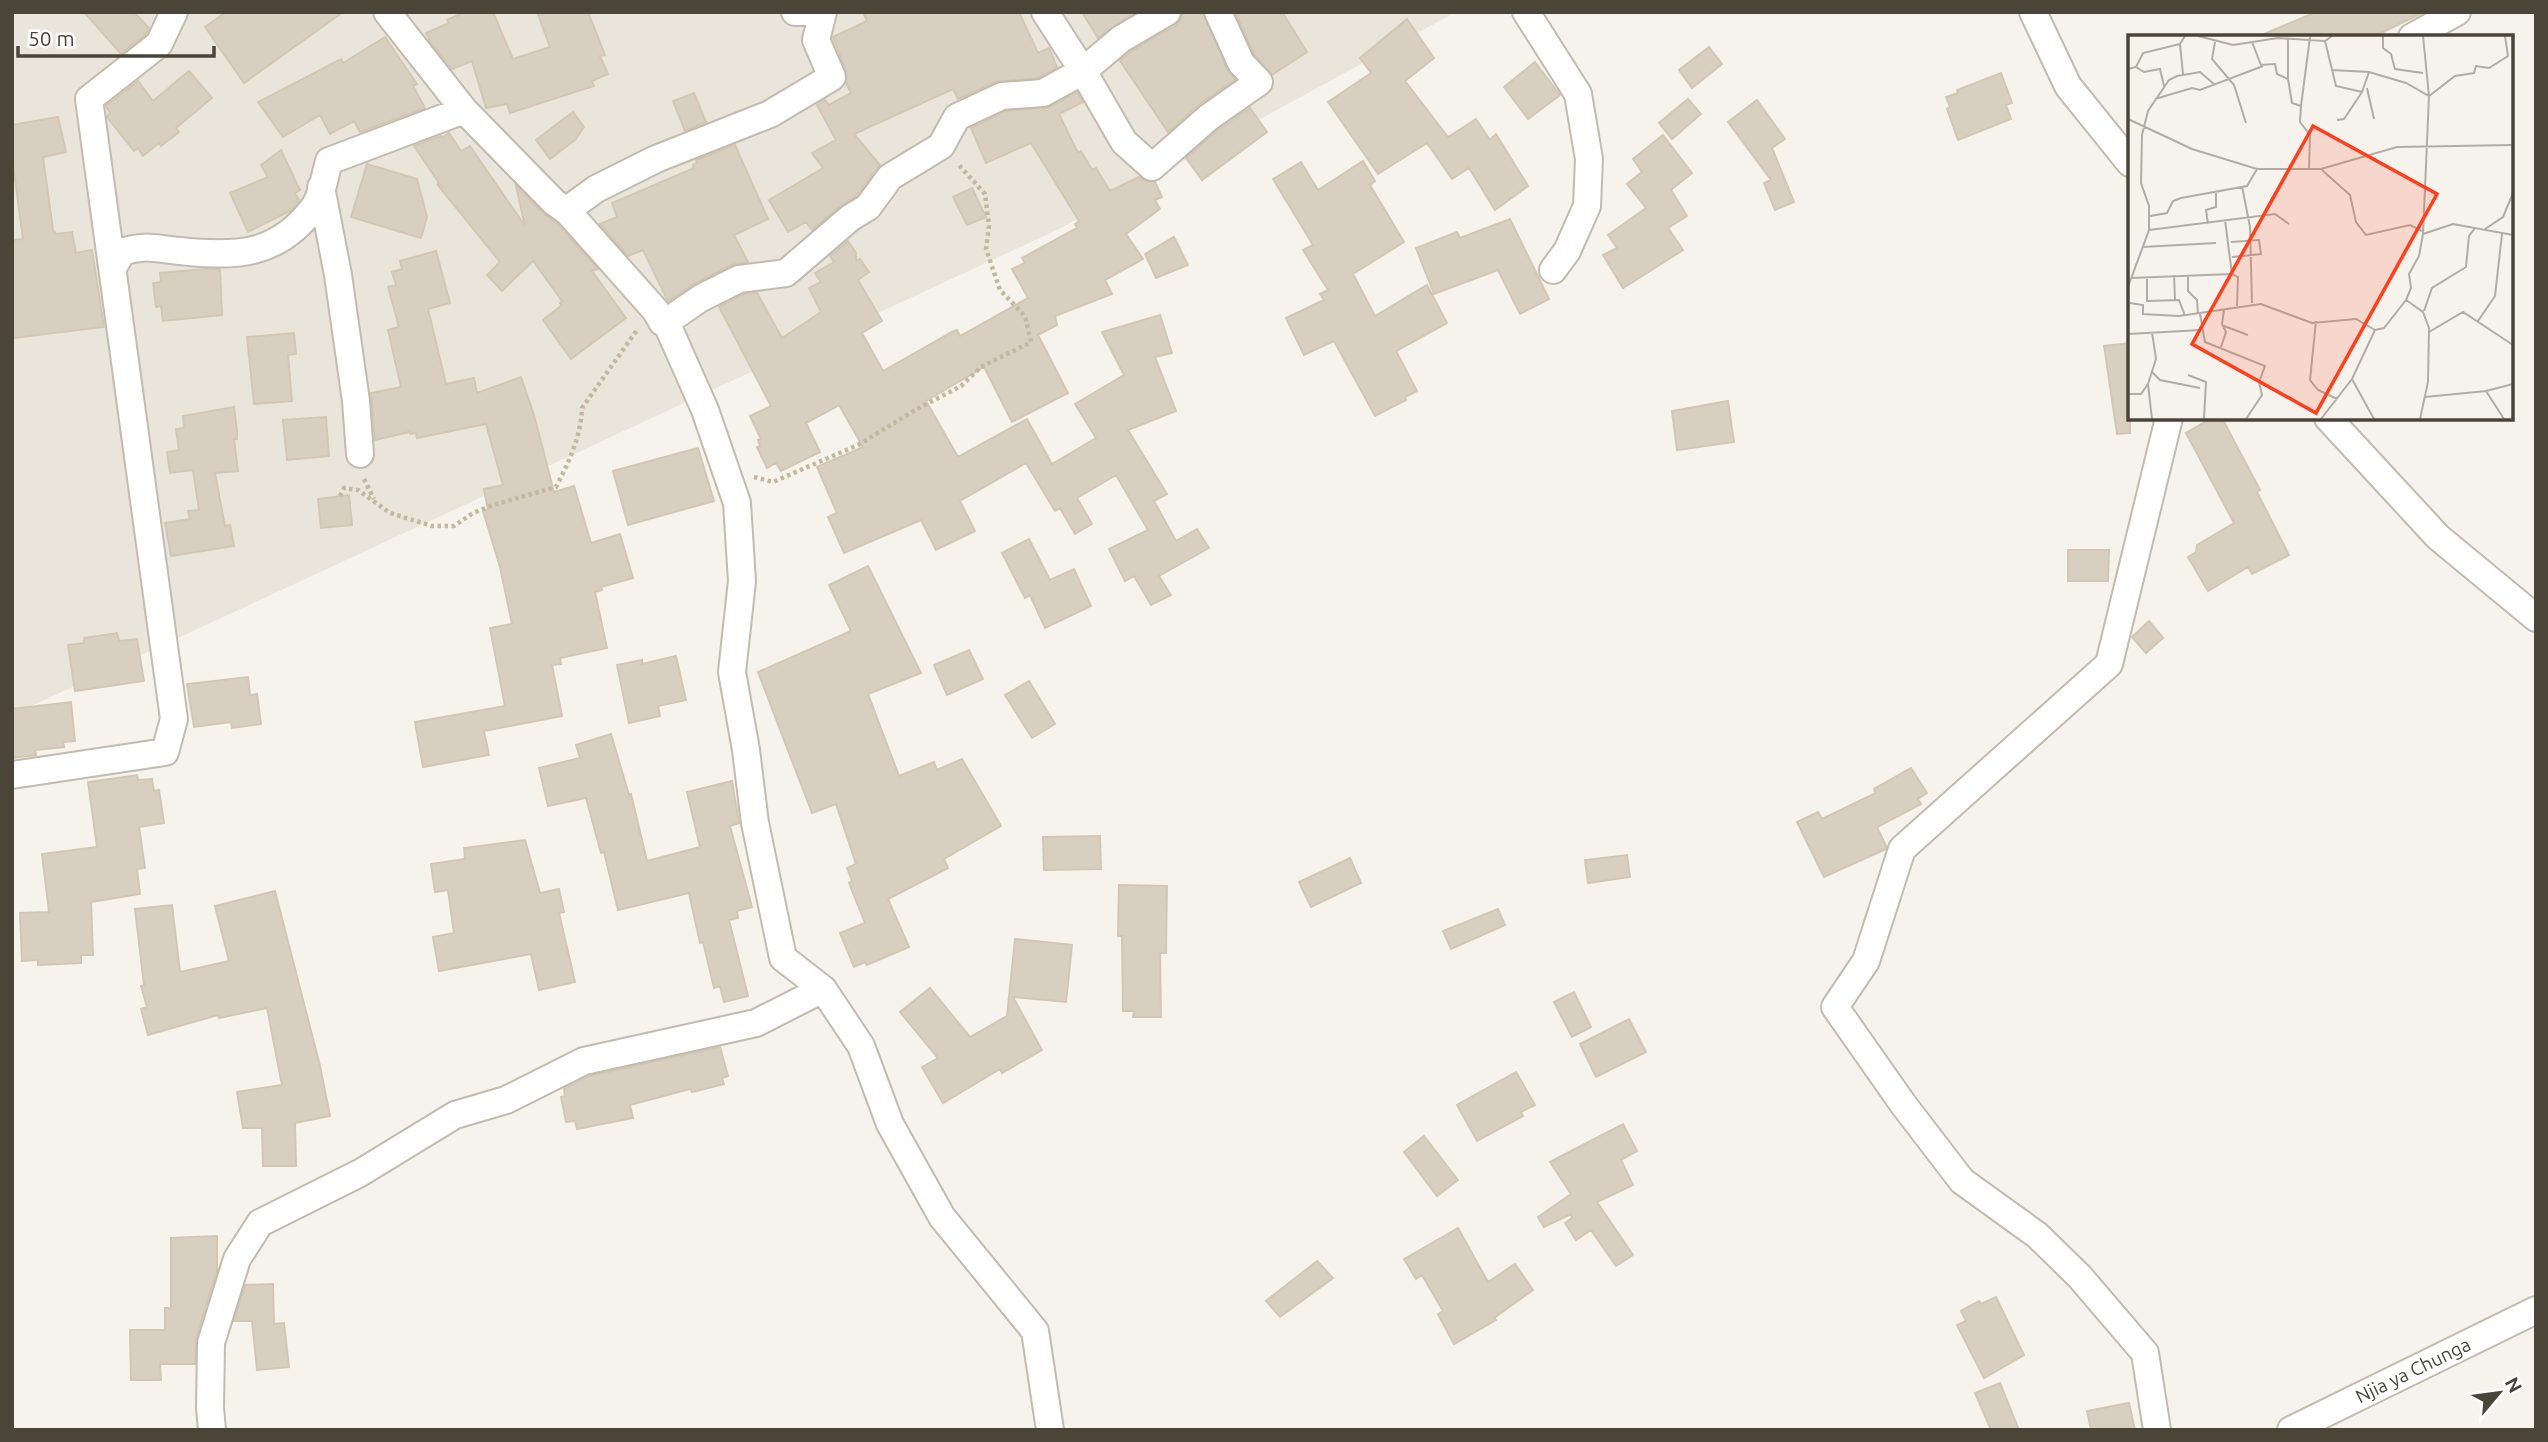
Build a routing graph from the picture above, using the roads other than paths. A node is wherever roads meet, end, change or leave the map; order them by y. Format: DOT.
graph roads {
  1 [pos="174,12"];
  2 [pos="387,12"];
  3 [pos="795,12"];
  4 [pos="805,12"];
  5 [pos="823,12"];
  6 [pos="1045,12"];
  7 [pos="1167,12"];
  8 [pos="1218,12"];
  9 [pos="1527,12"];
  10 [pos="2033,12"];
  11 [pos="2457,12"];
  12 [pos="2416,35"];
  13 [pos="1083,71"];
  14 [pos="464,110"];
  15 [pos="2128,161"];
  16 [pos="321,187"];
  17 [pos="568,212"];
  18 [pos="113,268"];
  19 [pos="1553,270"];
  20 [pos="664,322"];
  21 [pos="2169,420"];
  22 [pos="2330,420"];
  23 [pos="360,454"];
  24 [pos="2536,618"];
  25 [pos="12,775"];
  26 [pos="824,989"];
  27 [pos="2536,1310"];
  28 [pos="212,1430"];
  29 [pos="1050,1430"];
  30 [pos="2157,1430"];
  31 [pos="2291,1430"];
  1 -- 18 [label="street"];
  2 -- 14 [label="street"];
  3 -- 4 [label="street"];
  5 -- 17 [label="street"];
  6 -- 13 [label="street"];
  7 -- 13 [label="street"];
  8 -- 13 [label="street"];
  9 -- 19 [label="street"];
  10 -- 15 [label="street"];
  11 -- 12 [label="street"];
  13 -- 20 [label="street"];
  14 -- 16 [label="street"];
  14 -- 17 [label="street"];
  16 -- 18 [label="street"];
  16 -- 23 [label="street"];
  17 -- 20 [label="street"];
  18 -- 25 [label="street"];
  20 -- 26 [label="street"];
  21 -- 30 [label="street"];
  22 -- 24 [label="street"];
  26 -- 28 [label="street"];
  26 -- 29 [label="street"];
  27 -- 31 [label="street, Njia ya Chunga"];
}
